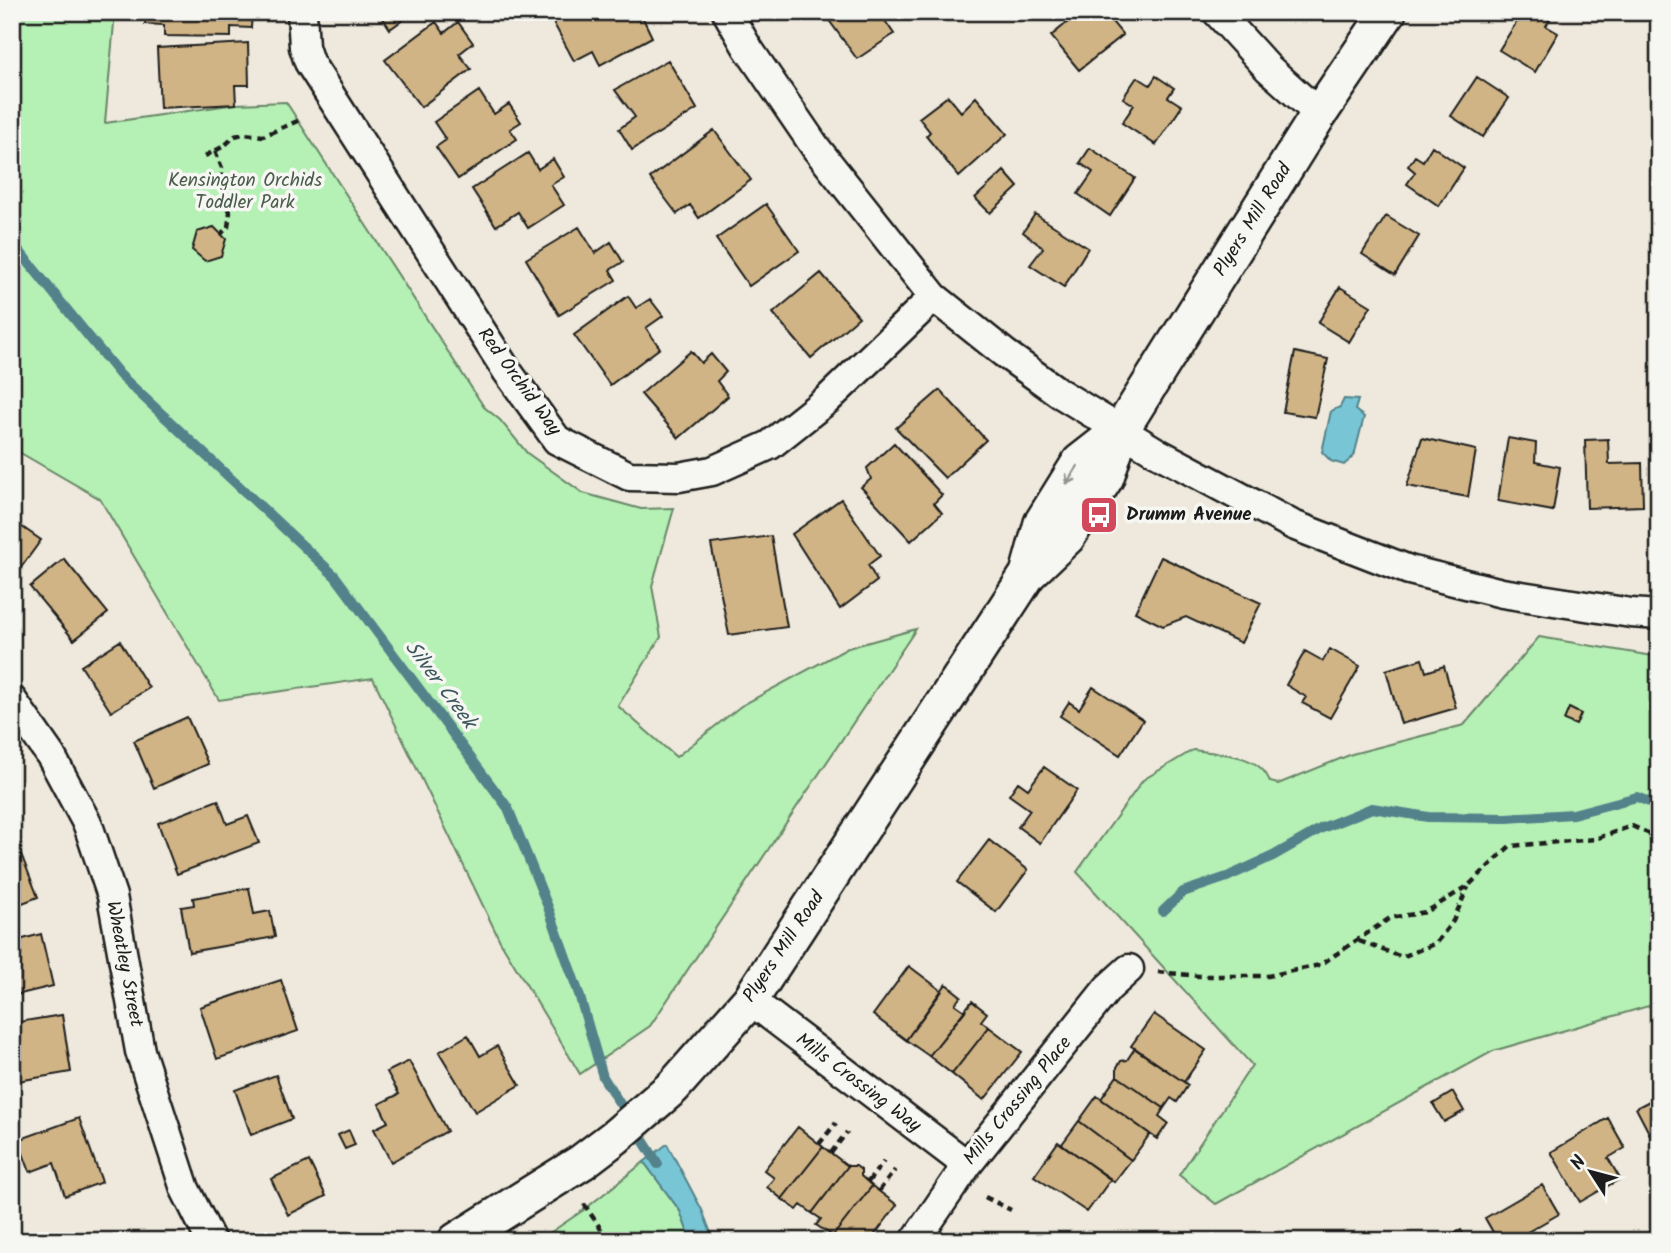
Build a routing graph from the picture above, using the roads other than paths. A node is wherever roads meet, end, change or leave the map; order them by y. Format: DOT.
graph roads {
  1 [pos="302,12"];
  2 [pos="727,12"];
  3 [pos="1217,12"];
  4 [pos="1388,12"];
  5 [pos="1319,114"];
  6 [pos="934,297"];
  7 [pos="1121,430"];
  8 [pos="1659,603"];
  9 [pos="1631,613"];
  10 [pos="1659,615"];
  11 [pos="12,700"];
  12 [pos="1129,969"];
  13 [pos="750,1000"];
  14 [pos="967,1164"];
  15 [pos="211,1241"];
  16 [pos="456,1241"];
  17 [pos="915,1241"];
  1 -- 6 [label="street, Red Orchid Way"];
  2 -- 6 [label="street"];
  3 -- 5 [label="street"];
  4 -- 5 [label="street, Plyers Mill Road"];
  5 -- 7 [label="street, Plyers Mill Road"];
  6 -- 7 [label="street"];
  7 -- 9 [label="street"];
  7 -- 13 [label="street, Plyers Mill Road"];
  8 -- 9 [label="street"];
  9 -- 10 [label="street"];
  11 -- 15 [label="street, Wheatley Street"];
  12 -- 14 [label="street, Mills Crossing Place"];
  13 -- 14 [label="street, Mills Crossing Way"];
  13 -- 16 [label="street, Plyers Mill Road"];
  14 -- 17 [label="street, Mills Crossing Place"];
}
